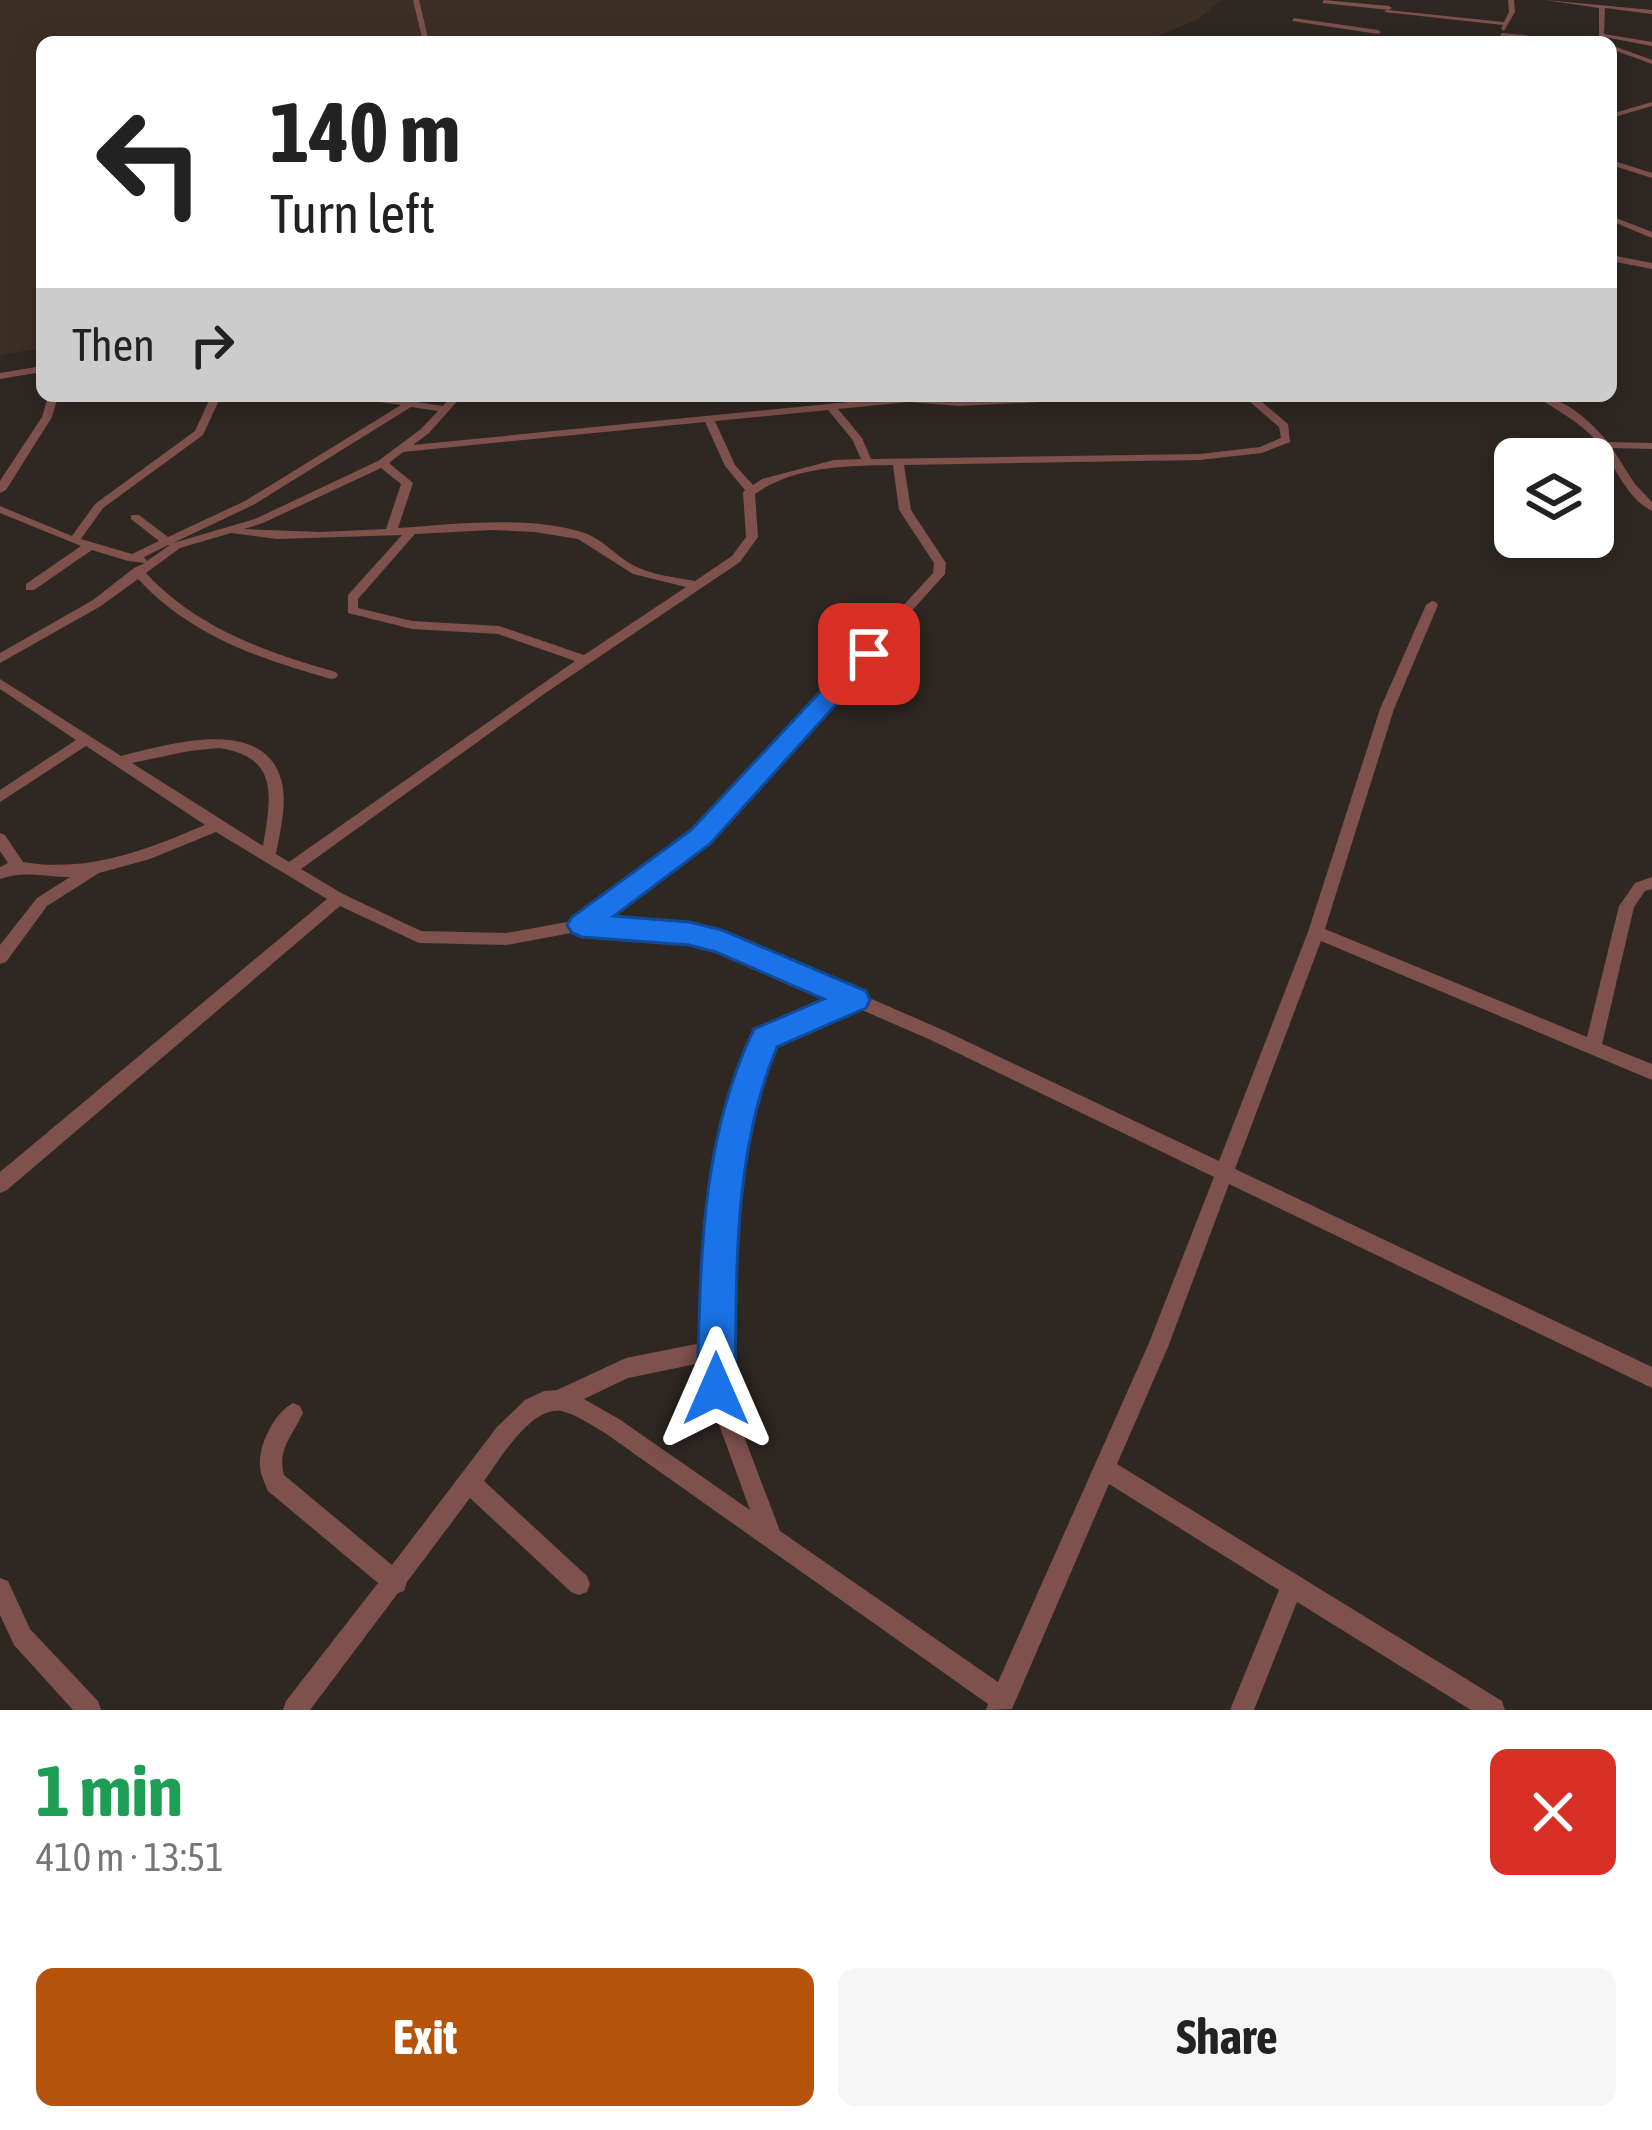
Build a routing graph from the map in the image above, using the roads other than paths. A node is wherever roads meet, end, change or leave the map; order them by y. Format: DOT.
graph roads {
  1 [pos="416,0"];
  2 [pos="1510,0"];
  3 [pos="1548,0"];
  4 [pos="1324,2"];
  5 [pos="1390,7"];
  6 [pos="1602,8"];
  7 [pos="1652,12"];
  8 [pos="1294,20"];
  9 [pos="1503,23"];
  10 [pos="1378,32"];
  11 [pos="425,36"];
  12 [pos="1376,36"];
  13 [pos="1501,36"];
  14 [pos="1613,36"];
  15 [pos="1617,37"];
  16 [pos="1652,44"];
  17 [pos="1617,49"];
  18 [pos="1652,62"];
  19 [pos="1652,104"];
  20 [pos="1617,114"];
  21 [pos="1617,165"];
  22 [pos="1652,176"];
  23 [pos="1639,219"];
  24 [pos="1617,220"];
  25 [pos="1626,224"];
  26 [pos="1652,235"];
  27 [pos="1617,259"];
  28 [pos="1652,266"];
  29 [pos="36,370"];
  30 [pos="0,376"];
  31 [pos="51,402"];
  32 [pos="213,402"];
  33 [pos="387,402"];
  34 [pos="451,402"];
  35 [pos="878,402"];
  36 [pos="1256,402"];
  37 [pos="1551,402"];
  38 [pos="407,406"];
  39 [pos="831,407"];
  40 [pos="445,409"];
  41 [pos="708,418"];
  42 [pos="376,426"];
  43 [pos="1597,438"];
  44 [pos="1614,445"];
  45 [pos="408,446"];
  46 [pos="1652,446"];
  47 [pos="867,462"];
  48 [pos="1614,462"];
  49 [pos="382,463"];
  50 [pos="898,464"];
  51 [pos="0,490"];
  52 [pos="751,490"];
  53 [pos="1652,508"];
  54 [pos="0,509"];
  55 [pos="135,517"];
  56 [pos="228,531"];
  57 [pos="411,531"];
  58 [pos="391,532"];
  59 [pos="74,541"];
  60 [pos="168,542"];
  61 [pos="89,546"];
  62 [pos="135,565"];
  63 [pos="699,586"];
  64 [pos="30,587"];
  65 [pos="1432,605"];
  66 [pos="0,659"];
  67 [pos="586,660"];
  68 [pos="331,675"];
  69 [pos="0,683"];
  70 [pos="84,741"];
  71 [pos="120,761"];
  72 [pos="0,797"];
  73 [pos="217,826"];
  74 [pos="0,839"];
  75 [pos="269,854"];
  76 [pos="17,866"];
  77 [pos="101,866"];
  78 [pos="291,868"];
  79 [pos="0,873"];
  80 [pos="1652,883"];
  81 [pos="338,898"];
  82 [pos="582,925"];
  83 [pos="1316,932"];
  84 [pos="0,957"];
  85 [pos="855,1000"];
  86 [pos="1593,1046"];
  87 [pos="1652,1072"];
  88 [pos="1223,1172"];
  89 [pos="0,1184"];
  90 [pos="716,1350"];
  91 [pos="1652,1378"];
  92 [pos="560,1399"];
  93 [pos="293,1413"];
  94 [pos="1106,1470"];
  95 [pos="470,1483"];
  96 [pos="773,1539"];
  97 [pos="396,1582"];
  98 [pos="579,1584"];
  99 [pos="1292,1584"];
  100 [pos="3,1607"];
  101 [pos="1000,1705"];
  102 [pos="89,1710"];
  103 [pos="295,1710"];
  104 [pos="1242,1710"];
  105 [pos="1493,1710"];
  1 -- 11 [label="street"];
  2 -- 9 [label="street"];
  3 -- 6 [label="street"];
  4 -- 5 [label="street"];
  5 -- 9 [label="street"];
  5 -- 10 [label="street"];
  6 -- 7 [label="street"];
  6 -- 14 [label="street"];
  8 -- 10 [label="street"];
  9 -- 13 [label="street"];
  10 -- 12 [label="street"];
  15 -- 16 [label="street"];
  17 -- 18 [label="street"];
  19 -- 20 [label="street"];
  21 -- 22 [label="street"];
  23 -- 25 [label="street"];
  24 -- 25 [label="street"];
  25 -- 26 [label="street"];
  27 -- 28 [label="street"];
  29 -- 30 [label="street"];
  31 -- 51 [label="street"];
  32 -- 59 [label="street"];
  33 -- 38 [label="street"];
  34 -- 40 [label="street"];
  35 -- 39 [label="street"];
  36 -- 50 [label="street"];
  37 -- 43 [label="street"];
  38 -- 40 [label="street"];
  38 -- 42 [label="street"];
  39 -- 41 [label="street"];
  39 -- 47 [label="street"];
  40 -- 45 [label="street"];
  41 -- 45 [label="street"];
  41 -- 52 [label="street"];
  42 -- 45 [label="street"];
  42 -- 60 [label="street"];
  44 -- 46 [label="street"];
  45 -- 49 [label="street"];
  47 -- 50 [label="street"];
  47 -- 52 [label="street"];
  48 -- 53 [label="street"];
  49 -- 56 [label="street"];
  49 -- 58 [label="street"];
  50 -- 82 [label="street"];
  52 -- 63 [label="street"];
  54 -- 59 [label="street"];
  55 -- 60 [label="street"];
  56 -- 58 [label="street"];
  56 -- 62 [label="street"];
  57 -- 58 [label="street"];
  57 -- 63 [label="street"];
  57 -- 67 [label="street"];
  59 -- 61 [label="street"];
  60 -- 62 [label="street"];
  61 -- 62 [label="street"];
  61 -- 64 [label="street"];
  62 -- 66 [label="street"];
  62 -- 68 [label="street"];
  63 -- 67 [label="street"];
  65 -- 83 [label="street"];
  67 -- 78 [label="street"];
  69 -- 70 [label="street"];
  70 -- 71 [label="street"];
  70 -- 72 [label="street"];
  71 -- 73 [label="street"];
  71 -- 75 [label="street"];
  73 -- 75 [label="street"];
  73 -- 77 [label="street"];
  74 -- 76 [label="street"];
  75 -- 78 [label="street"];
  76 -- 77 [label="street"];
  76 -- 79 [label="street"];
  77 -- 84 [label="street"];
  78 -- 81 [label="street"];
  80 -- 86 [label="street"];
  81 -- 82 [label="street"];
  81 -- 89 [label="street"];
  82 -- 85 [label="street"];
  83 -- 86 [label="street"];
  83 -- 88 [label="street"];
  85 -- 88 [label="street"];
  85 -- 90 [label="street"];
  86 -- 87 [label="street"];
  88 -- 91 [label="street"];
  88 -- 94 [label="street"];
  90 -- 92 [label="street"];
  90 -- 96 [label="street"];
  92 -- 95 [label="street"];
  92 -- 96 [label="street"];
  93 -- 97 [label="street"];
  94 -- 99 [label="street"];
  94 -- 101 [label="street"];
  95 -- 97 [label="street"];
  95 -- 98 [label="street"];
  96 -- 101 [label="street"];
  97 -- 103 [label="street"];
  99 -- 104 [label="street"];
  99 -- 105 [label="street"];
  100 -- 102 [label="street"];
}
